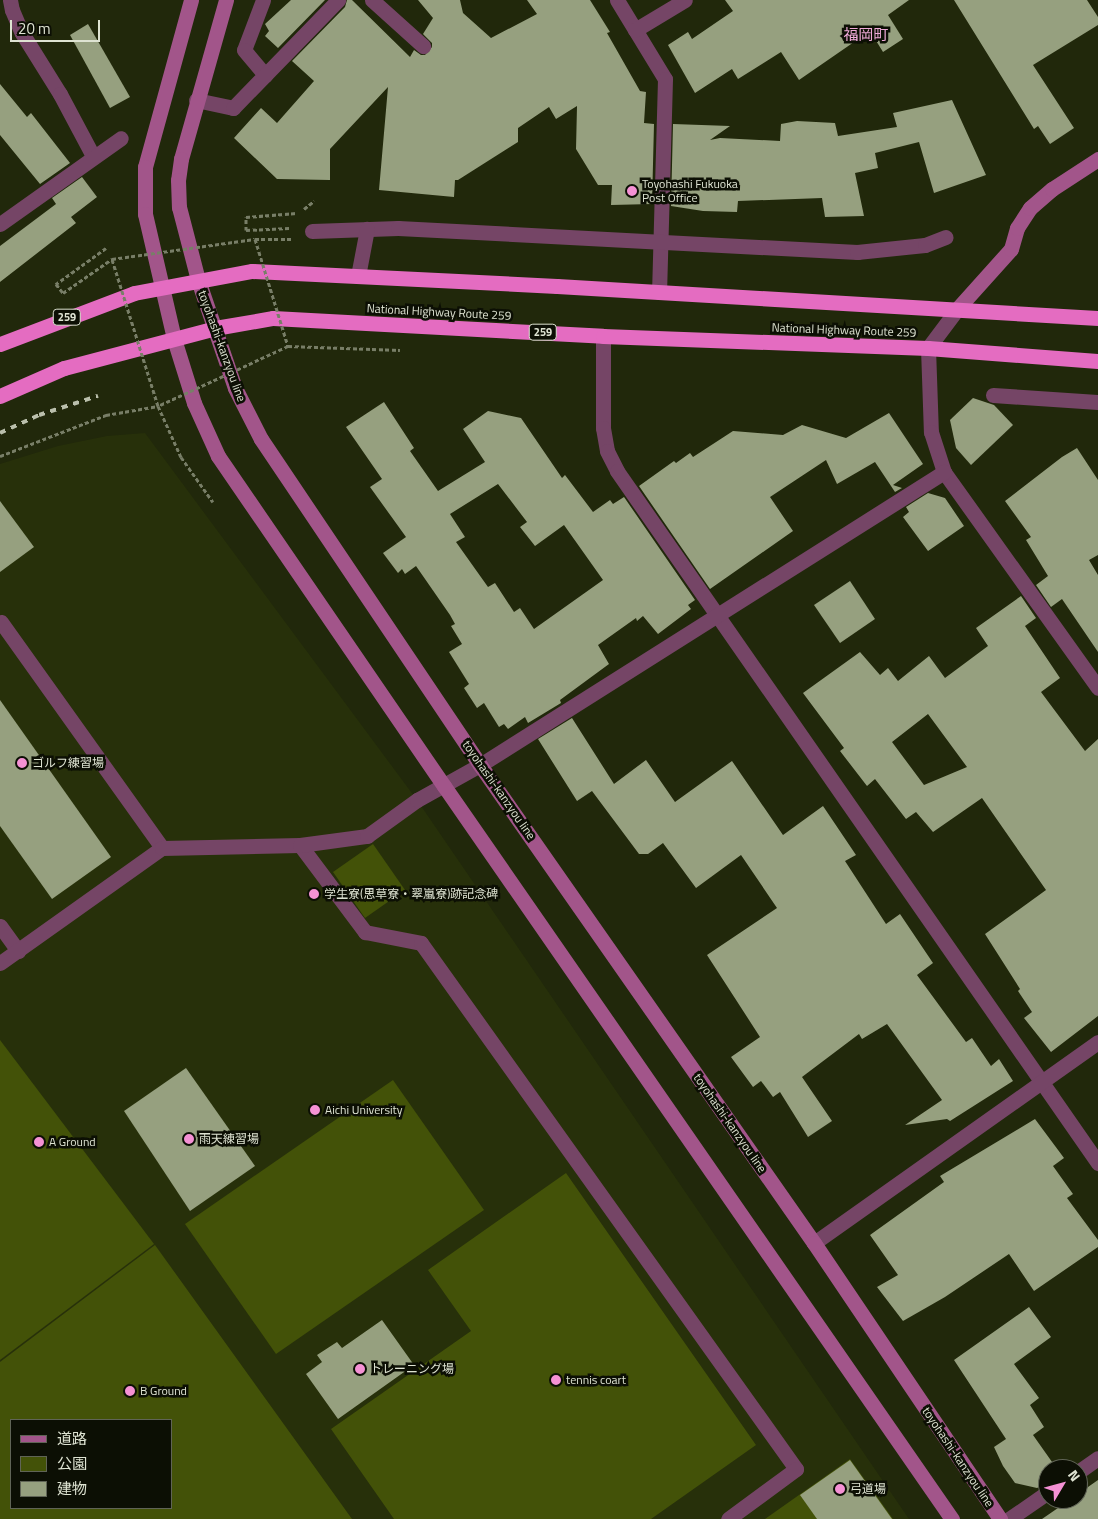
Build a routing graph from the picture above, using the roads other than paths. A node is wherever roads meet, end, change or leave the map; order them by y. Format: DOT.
graph roads {
  1 [pos="10,0"];
  2 [pos="191,0"];
  3 [pos="226,0"];
  4 [pos="263,0"];
  5 [pos="338,0"];
  6 [pos="372,0"];
  7 [pos="617,0"];
  8 [pos="685,0"];
  9 [pos="635,30"];
  10 [pos="423,46"];
  11 [pos="265,75"];
  12 [pos="196,100"];
  13 [pos="121,138"];
  14 [pos="93,156"];
  15 [pos="1098,159"];
  16 [pos="0,224"];
  17 [pos="305,229"];
  18 [pos="367,229"];
  19 [pos="946,237"];
  20 [pos="660,242"];
  21 [pos="358,276"];
  22 [pos="198,280"];
  23 [pos="163,286"];
  24 [pos="659,292"];
  25 [pos="958,308"];
  26 [pos="1098,318"];
  27 [pos="214,328"];
  28 [pos="603,336"];
  29 [pos="174,339"];
  30 [pos="0,344"];
  31 [pos="928,348"];
  32 [pos="1098,361"];
  33 [pos="993,395"];
  34 [pos="0,396"];
  35 [pos="1098,402"];
  36 [pos="944,472"];
  37 [pos="717,613"];
  38 [pos="0,622"];
  39 [pos="1098,688"];
  40 [pos="480,765"];
  41 [pos="444,786"];
  42 [pos="300,845"];
  43 [pos="162,848"];
  44 [pos="0,926"];
  45 [pos="18,951"];
  46 [pos="0,963"];
  47 [pos="1098,1042"];
  48 [pos="1042,1081"];
  49 [pos="1098,1162"];
  50 [pos="814,1243"];
  51 [pos="1038,1499"];
  52 [pos="728,1519"];
  53 [pos="952,1519"];
  54 [pos="1000,1519"];
  55 [pos="1009,1519"];
  1 -- 14 [label="street"];
  2 -- 23 [label="main road"];
  3 -- 12 [label="main road, toyohashi-kanzyou line"];
  4 -- 11 [label="street"];
  5 -- 11 [label="street"];
  6 -- 10 [label="street"];
  7 -- 9 [label="street"];
  8 -- 9 [label="street"];
  9 -- 20 [label="street"];
  11 -- 12 [label="street"];
  12 -- 22 [label="main road, toyohashi-kanzyou line"];
  13 -- 14 [label="street"];
  14 -- 16 [label="street"];
  15 -- 25 [label="main road"];
  17 -- 18 [label="street"];
  18 -- 20 [label="street"];
  18 -- 21 [label="street"];
  19 -- 20 [label="street"];
  20 -- 24 [label="street"];
  21 -- 22 [label="highway, 259"];
  21 -- 24 [label="highway, 259"];
  22 -- 23 [label="highway, 259"];
  22 -- 27 [label="main road, toyohashi-kanzyou line"];
  23 -- 29 [label="main road"];
  23 -- 30 [label="highway, 259"];
  24 -- 25 [label="highway, 259"];
  25 -- 26 [label="highway, 259"];
  25 -- 31 [label="street"];
  27 -- 28 [label="highway, National Highway Route 259 / 259"];
  27 -- 29 [label="highway, National Highway Route 259 / 259"];
  27 -- 40 [label="main road, toyohashi-kanzyou line"];
  28 -- 31 [label="highway, National Highway Route 259 / 259"];
  28 -- 37 [label="street"];
  29 -- 34 [label="highway, National Highway Route 259 / 259"];
  29 -- 41 [label="main road"];
  31 -- 32 [label="highway, National Highway Route 259 / 259"];
  31 -- 36 [label="street"];
  33 -- 35 [label="street"];
  36 -- 37 [label="street"];
  36 -- 39 [label="street"];
  37 -- 40 [label="street"];
  37 -- 48 [label="street"];
  38 -- 43 [label="street"];
  40 -- 41 [label="street"];
  40 -- 50 [label="main road, toyohashi-kanzyou line"];
  41 -- 42 [label="street"];
  41 -- 53 [label="main road"];
  42 -- 43 [label="street"];
  42 -- 52 [label="street"];
  43 -- 45 [label="street"];
  44 -- 45 [label="street"];
  45 -- 46 [label="street"];
  47 -- 48 [label="street"];
  48 -- 49 [label="street"];
  48 -- 50 [label="street"];
  50 -- 54 [label="main road, toyohashi-kanzyou line"];
  51 -- 55 [label="street"];
}
